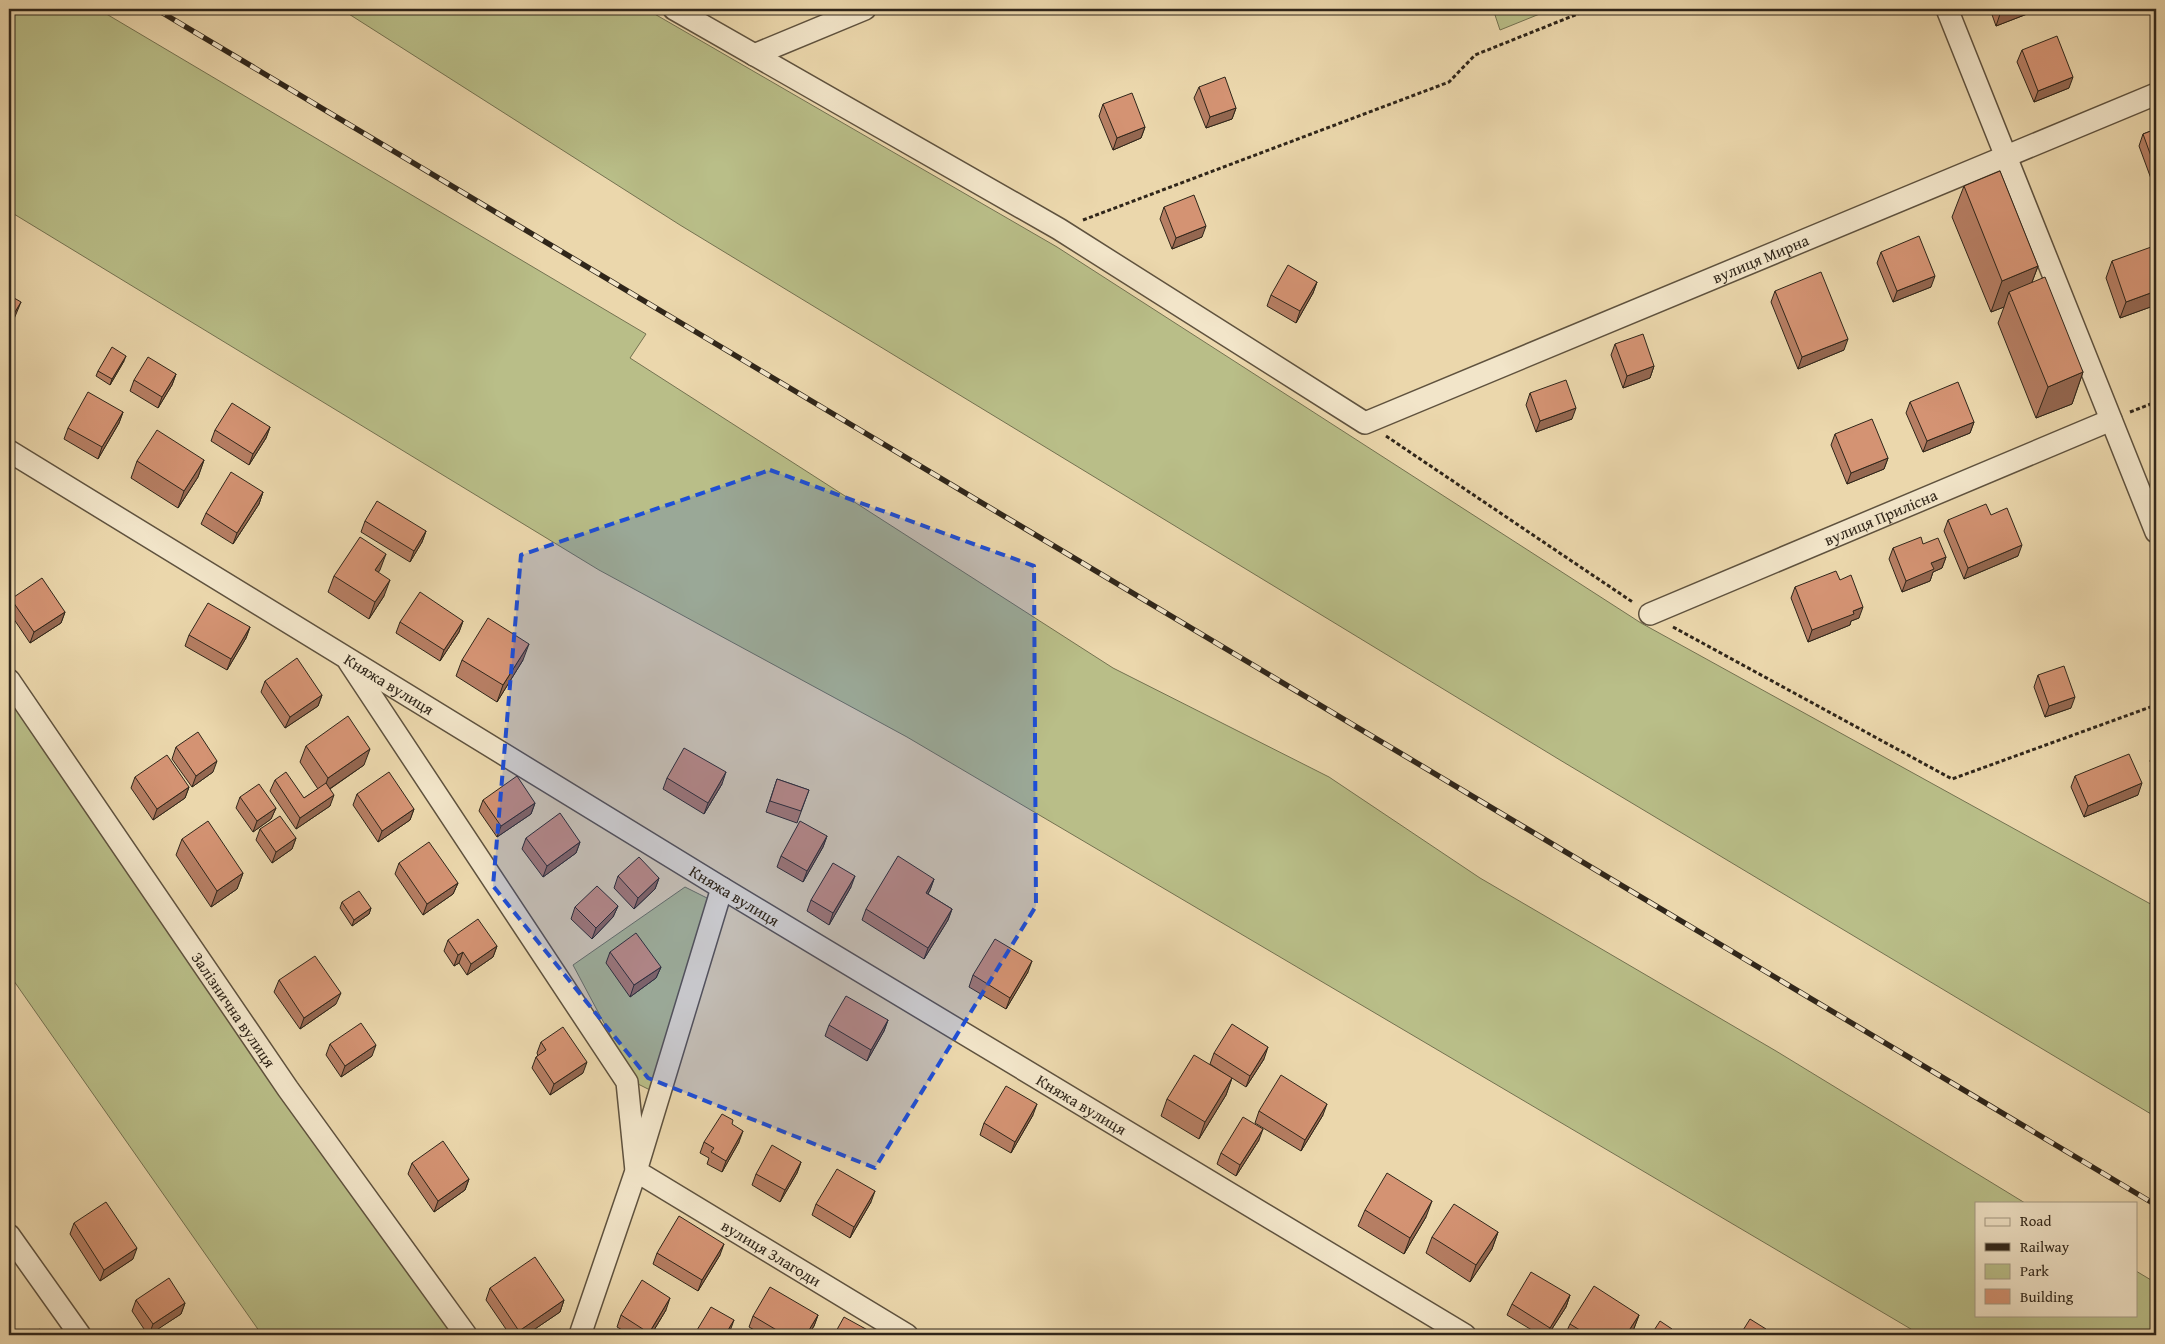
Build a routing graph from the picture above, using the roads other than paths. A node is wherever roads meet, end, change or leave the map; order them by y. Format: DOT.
graph roads {
  1 [pos="674,9"];
  2 [pos="865,9"];
  3 [pos="1947,9"];
  4 [pos="754,55"];
  5 [pos="2156,94"];
  6 [pos="2005,156"];
  7 [pos="2111,420"];
  8 [pos="9,451"];
  9 [pos="2156,532"];
  10 [pos="1650,614"];
  11 [pos="345,657"];
  12 [pos="9,680"];
  13 [pos="722,888"];
  14 [pos="636,1171"];
  15 [pos="9,1235"];
  16 [pos="80,1335"];
  17 [pos="466,1335"];
  18 [pos="580,1335"];
  19 [pos="907,1335"];
  20 [pos="1465,1335"];
  1 -- 4 [label="street"];
  2 -- 4 [label="street"];
  3 -- 6 [label="street"];
  4 -- 6 [label="street, вулиця Мирна"];
  5 -- 6 [label="street, вулиця Мирна"];
  6 -- 7 [label="street"];
  7 -- 9 [label="street"];
  7 -- 10 [label="street, вулиця Прилісна"];
  8 -- 11 [label="street, Княжа вулиця"];
  11 -- 13 [label="street, Княжа вулиця"];
  11 -- 14 [label="street"];
  12 -- 17 [label="street, Залізнична вулиця"];
  13 -- 14 [label="street"];
  13 -- 20 [label="street, Княжа вулиця"];
  14 -- 18 [label="street"];
  14 -- 19 [label="street, вулиця Злагоди"];
  15 -- 16 [label="street"];
}
